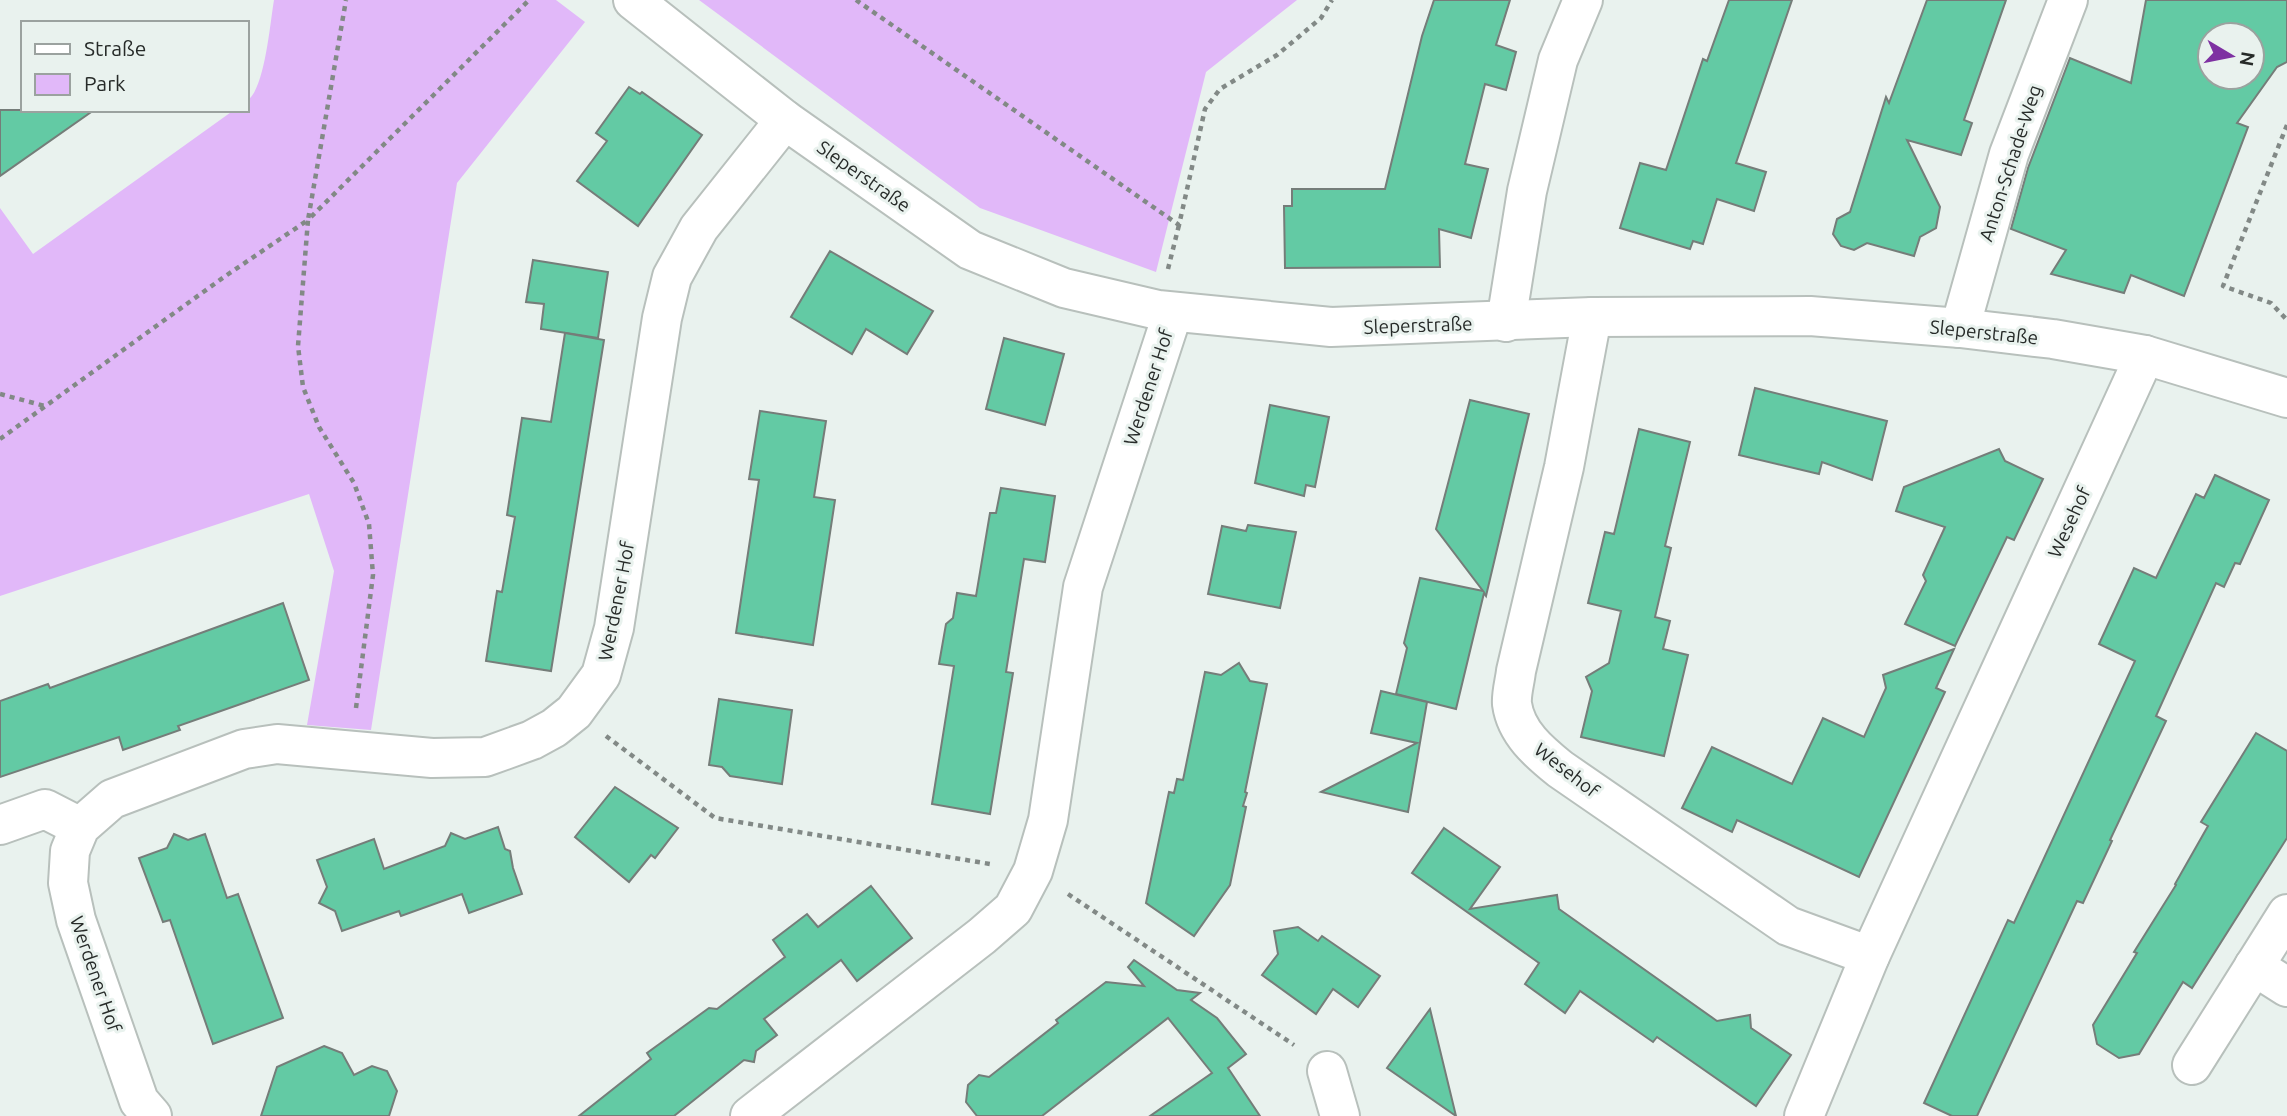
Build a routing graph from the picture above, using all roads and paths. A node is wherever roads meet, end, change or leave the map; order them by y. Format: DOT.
graph roads {
  1 [pos="346,0"];
  2 [pos="529,0"];
  3 [pos="633,0"];
  4 [pos="856,0"];
  5 [pos="1332,0"];
  6 [pos="1583,0"];
  7 [pos="2068,0"];
  8 [pos="785,120"];
  9 [pos="2287,125"];
  10 [pos="308,220"];
  11 [pos="1173,312"];
  12 [pos="1592,317"];
  13 [pos="2287,320"];
  14 [pos="1506,322"];
  15 [pos="1960,328"];
  16 [pos="2145,355"];
  17 [pos="2283,387"];
  18 [pos="0,394"];
  19 [pos="46,406"];
  20 [pos="0,439"];
  21 [pos="574,712"];
  22 [pos="351,749"];
  23 [pos="0,825"];
  24 [pos="80,827"];
  25 [pos="1033,871"];
  26 [pos="2287,914"];
  27 [pos="1870,956"];
  28 [pos="2255,966"];
  29 [pos="2287,987"];
  30 [pos="2192,1065"];
  31 [pos="1327,1071"];
  32 [pos="152,1116"];
  33 [pos="750,1116"];
  34 [pos="1340,1116"];
  35 [pos="1804,1116"];
  1 -- 10 [label="path"];
  2 -- 10 [label="path"];
  3 -- 8 [label="street, Sleperstraße"];
  4 -- 5 [label="path"];
  6 -- 14 [label="street"];
  7 -- 15 [label="street, Anton-Schade-Weg"];
  8 -- 11 [label="street, Sleperstraße"];
  8 -- 21 [label="street, Werdener Hof"];
  9 -- 13 [label="path"];
  10 -- 19 [label="path"];
  10 -- 22 [label="path"];
  11 -- 14 [label="street, Sleperstraße"];
  11 -- 25 [label="street, Werdener Hof"];
  12 -- 14 [label="street, Sleperstraße"];
  12 -- 15 [label="street, Sleperstraße"];
  12 -- 27 [label="street, Wesehof"];
  15 -- 16 [label="street, Sleperstraße"];
  16 -- 17 [label="street, Sleperstraße"];
  16 -- 27 [label="street, Wesehof"];
  18 -- 19 [label="path"];
  19 -- 20 [label="path"];
  21 -- 22 [label="street, Werdener Hof"];
  21 -- 25 [label="path"];
  22 -- 24 [label="street, Werdener Hof"];
  23 -- 24 [label="street"];
  24 -- 32 [label="street, Werdener Hof"];
  25 -- 31 [label="path"];
  25 -- 33 [label="street, Werdener Hof"];
  26 -- 28 [label="street"];
  27 -- 35 [label="street, Wesehof"];
  28 -- 29 [label="street"];
  28 -- 30 [label="street"];
  31 -- 34 [label="street"];
}
